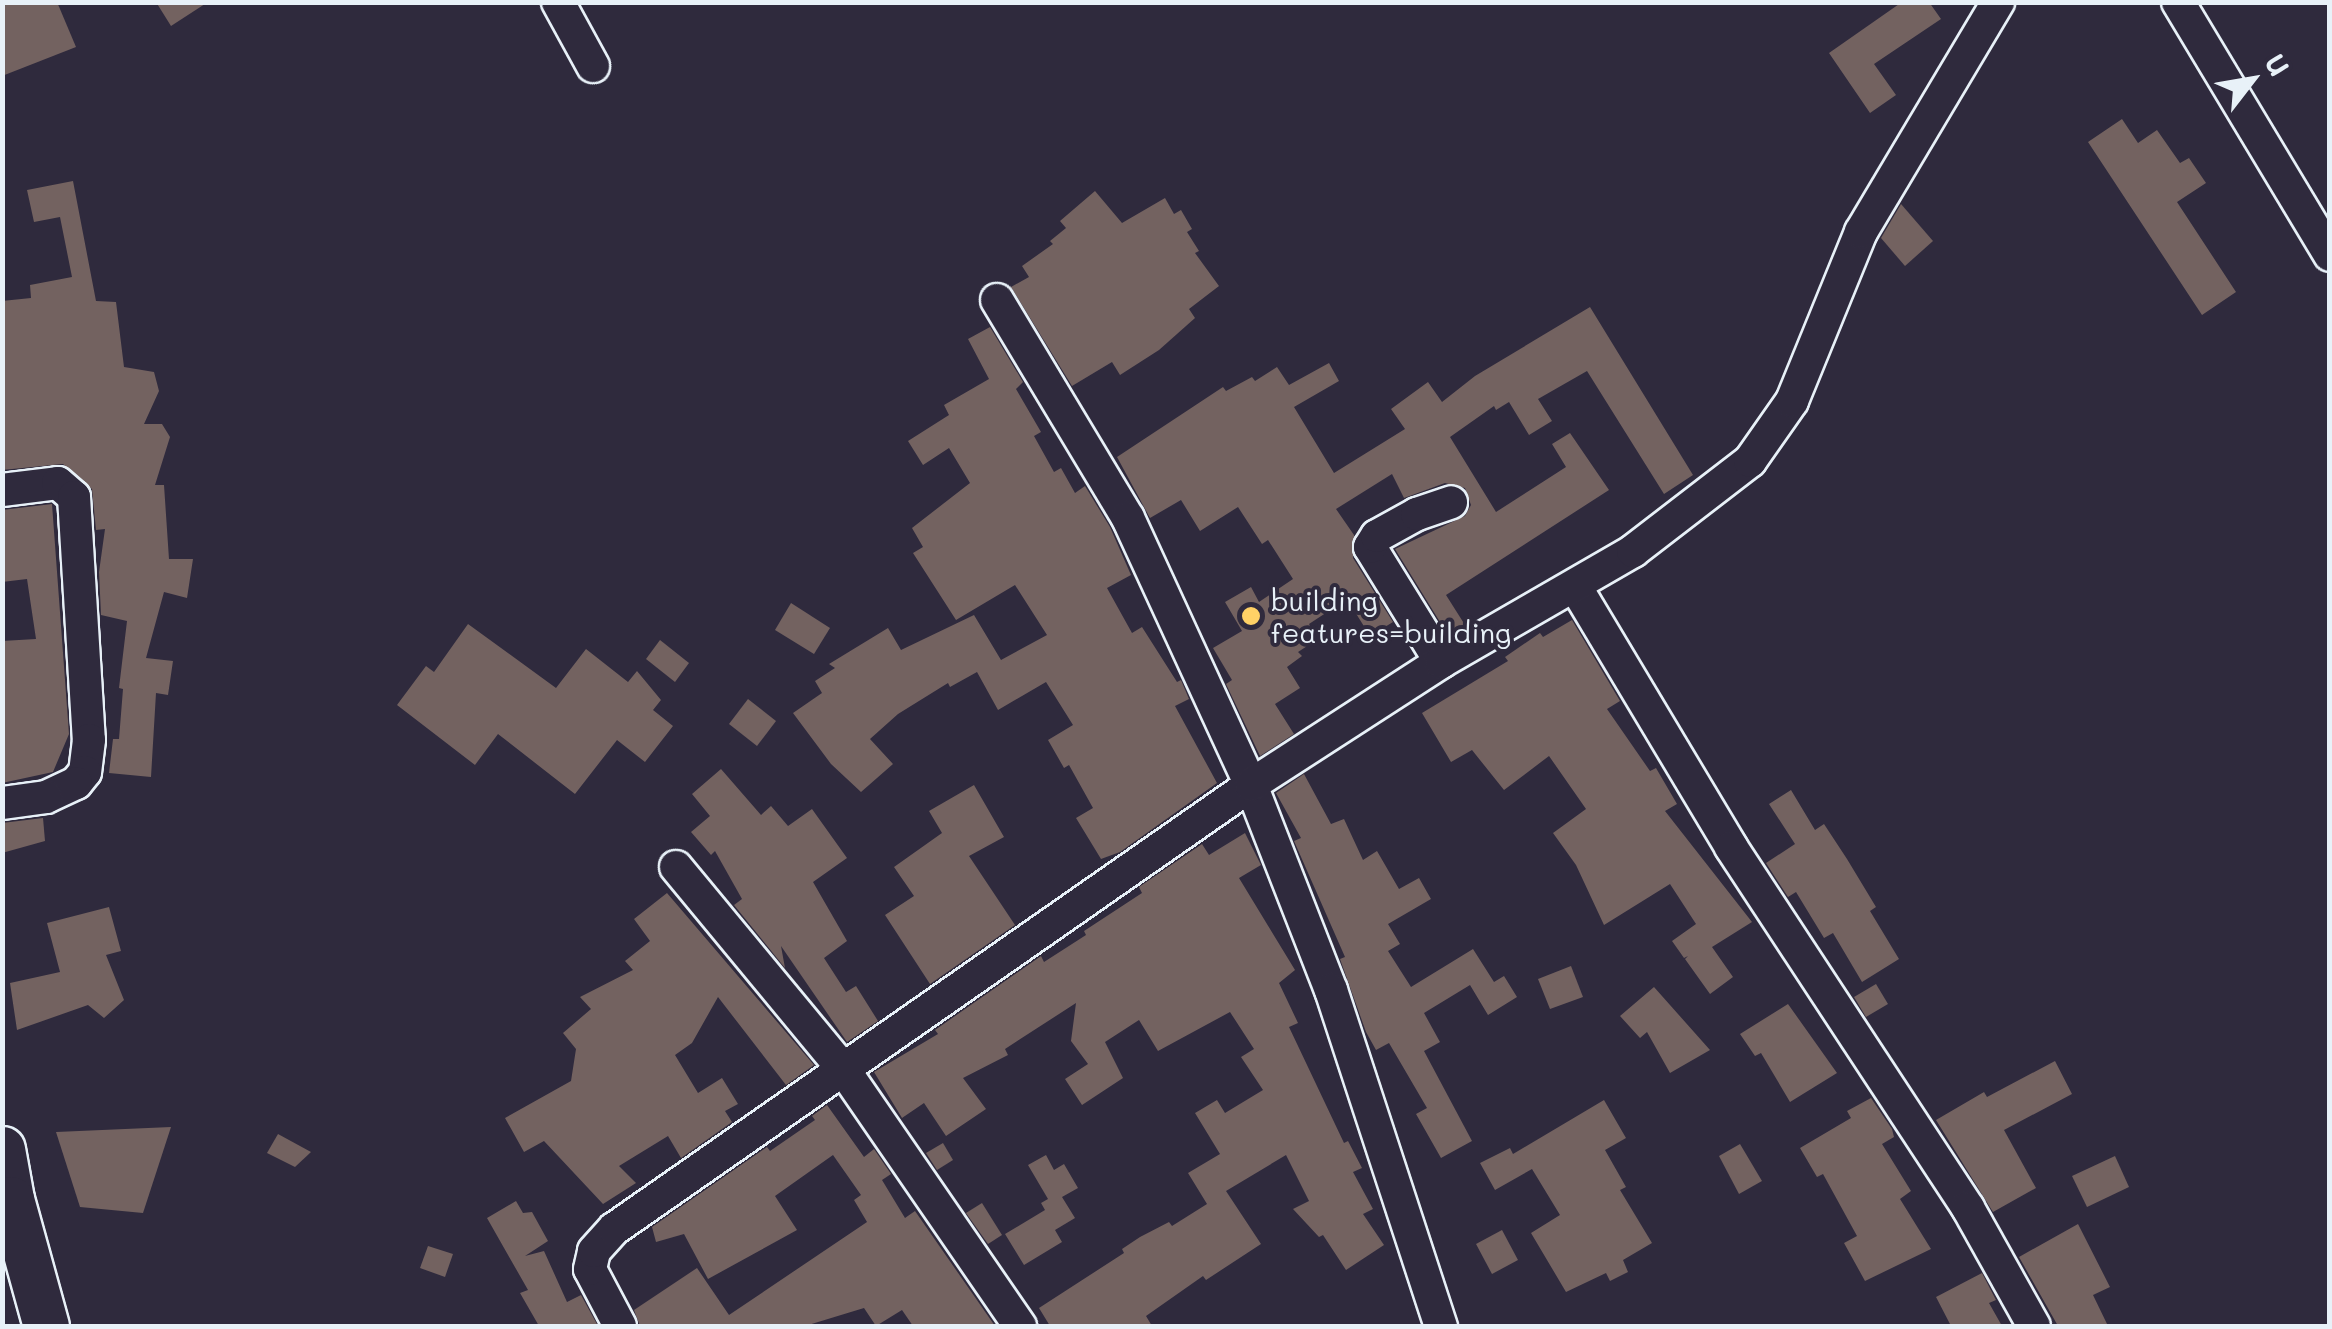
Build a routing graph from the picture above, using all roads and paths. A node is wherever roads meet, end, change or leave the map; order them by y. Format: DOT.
graph roads {
  1 [pos="558,2"];
  2 [pos="1998,2"];
  3 [pos="2178,2"];
  4 [pos="593,66"];
  5 [pos="2330,255"];
  6 [pos="997,300"];
  7 [pos="2,490"];
  8 [pos="1451,502"];
  9 [pos="1575,586"];
  10 [pos="1441,662"];
  11 [pos="1251,785"];
  12 [pos="2,803"];
  13 [pos="676,867"];
  14 [pos="844,1070"];
  15 [pos="2,1149"];
  16 [pos="7,1200"];
  17 [pos="46,1326"];
  18 [pos="620,1326"];
  19 [pos="1020,1326"];
  20 [pos="1441,1326"];
  21 [pos="2034,1326"];
  1 -- 4 [label="street"];
  2 -- 9 [label="street"];
  3 -- 5 [label="street"];
  6 -- 11 [label="street"];
  7 -- 12 [label="street"];
  8 -- 10 [label="street"];
  9 -- 10 [label="street"];
  9 -- 21 [label="street"];
  10 -- 11 [label="street"];
  11 -- 14 [label="street"];
  11 -- 20 [label="street"];
  13 -- 14 [label="street"];
  14 -- 18 [label="street"];
  14 -- 19 [label="street"];
  15 -- 16 [label="highway"];
  16 -- 17 [label="highway"];
}
